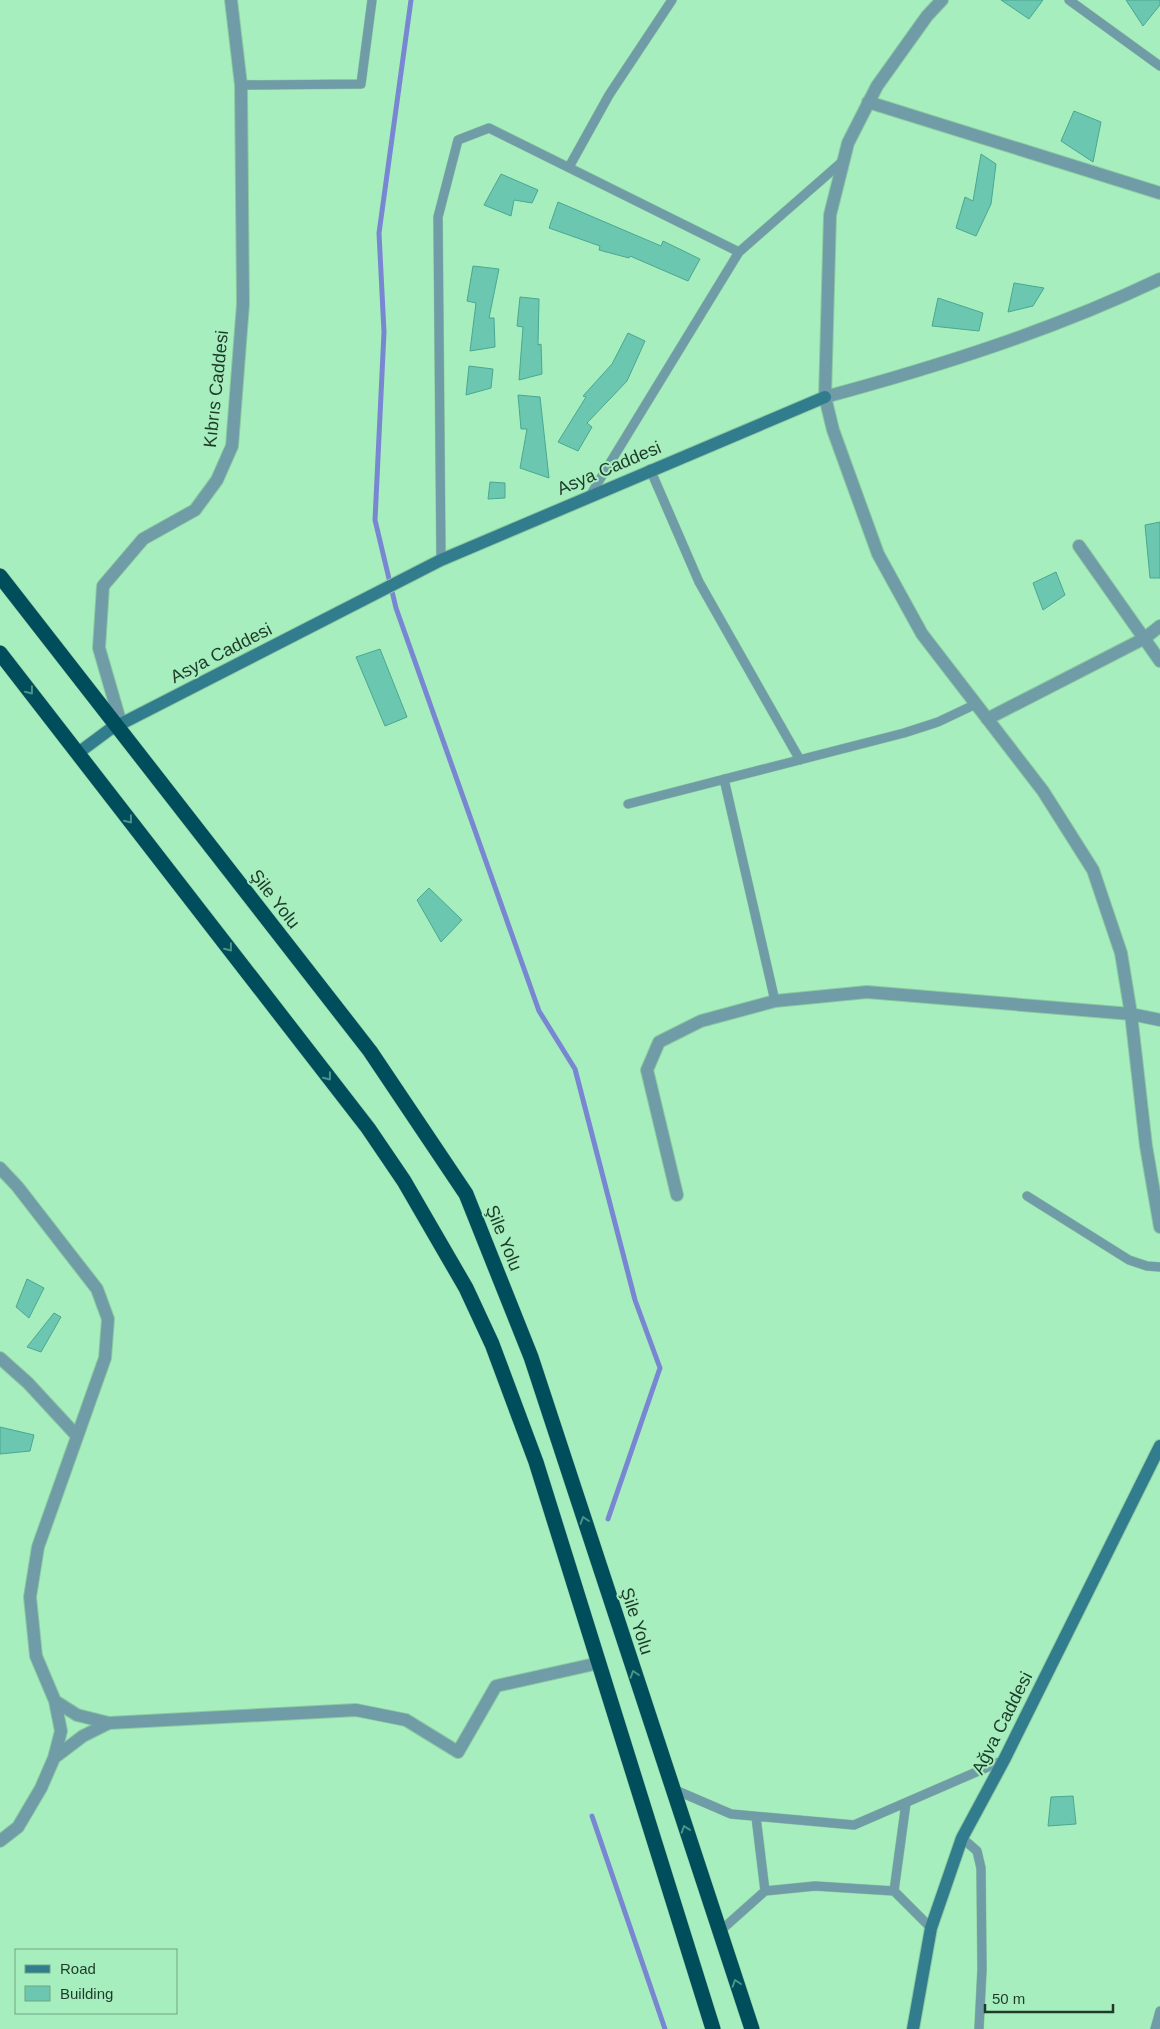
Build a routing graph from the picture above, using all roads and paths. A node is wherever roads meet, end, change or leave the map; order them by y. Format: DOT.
graph roads {
  1 [pos="231,0"];
  2 [pos="372,0"];
  3 [pos="672,0"];
  4 [pos="942,0"];
  5 [pos="1069,0"];
  6 [pos="1160,66"];
  7 [pos="240,85"];
  8 [pos="868,102"];
  9 [pos="843,161"];
  10 [pos="569,167"];
  11 [pos="1160,193"];
  12 [pos="739,252"];
  13 [pos="1160,278"];
  14 [pos="825,397"];
  15 [pos="650,470"];
  16 [pos="592,494"];
  17 [pos="1079,546"];
  18 [pos="441,560"];
  19 [pos="0,576"];
  20 [pos="1160,626"];
  21 [pos="1145,638"];
  22 [pos="0,652"];
  23 [pos="1160,661"];
  24 [pos="976,704"];
  25 [pos="987,719"];
  26 [pos="119,725"];
  27 [pos="78,753"];
  28 [pos="800,760"];
  29 [pos="724,779"];
  30 [pos="628,804"];
  31 [pos="775,1001"];
  32 [pos="1131,1014"];
  33 [pos="1160,1020"];
  34 [pos="0,1168"];
  35 [pos="676,1195"];
  36 [pos="1028,1196"];
  37 [pos="1160,1227"];
  38 [pos="1160,1267"];
  39 [pos="0,1358"];
  40 [pos="77,1436"];
  41 [pos="1160,1446"];
  42 [pos="599,1663"];
  43 [pos="55,1701"];
  44 [pos="109,1723"];
  45 [pos="54,1758"];
  46 [pos="1004,1760"];
  47 [pos="671,1788"];
  48 [pos="906,1804"];
  49 [pos="756,1817"];
  50 [pos="962,1838"];
  51 [pos="0,1841"];
  52 [pos="765,1891"];
  53 [pos="894,1891"];
  54 [pos="930,1928"];
  55 [pos="719,1932"];
  56 [pos="1160,2010"];
  57 [pos="713,2029"];
  58 [pos="752,2029"];
  59 [pos="913,2029"];
  60 [pos="980,2029"];
  61 [pos="1155,2029"];
  1 -- 7 [label="street, Kıbrıs Caddesi"];
  2 -- 7 [label="lane"];
  3 -- 10 [label="lane"];
  4 -- 8 [label="street"];
  5 -- 6 [label="lane"];
  7 -- 26 [label="street, Kıbrıs Caddesi"];
  8 -- 9 [label="street"];
  8 -- 11 [label="street"];
  9 -- 12 [label="lane"];
  9 -- 14 [label="street"];
  10 -- 12 [label="lane"];
  10 -- 18 [label="lane"];
  12 -- 16 [label="lane"];
  13 -- 14 [label="street"];
  14 -- 15 [label="street, Asya Caddesi"];
  14 -- 24 [label="street"];
  15 -- 16 [label="street, Asya Caddesi"];
  15 -- 28 [label="lane"];
  16 -- 18 [label="street, Asya Caddesi"];
  17 -- 21 [label="street"];
  18 -- 26 [label="street, Asya Caddesi"];
  19 -- 26 [label="highway, Şile Yolu"];
  20 -- 21 [label="street"];
  21 -- 23 [label="street"];
  21 -- 25 [label="street"];
  22 -- 27 [label="highway, one-way"];
  24 -- 25 [label="street"];
  24 -- 28 [label="lane"];
  25 -- 32 [label="street"];
  26 -- 27 [label="street, Asya Caddesi"];
  47 -- 26 [label="highway, Şile Yolu, one-way"];
  27 -- 42 [label="highway, one-way"];
  28 -- 29 [label="lane"];
  29 -- 30 [label="lane"];
  29 -- 31 [label="lane"];
  31 -- 32 [label="street"];
  31 -- 35 [label="street"];
  32 -- 33 [label="street"];
  32 -- 37 [label="street"];
  34 -- 40 [label="street"];
  36 -- 38 [label="lane"];
  39 -- 40 [label="street"];
  40 -- 43 [label="street"];
  41 -- 46 [label="street, Ağva Caddesi"];
  42 -- 44 [label="street"];
  42 -- 57 [label="highway"];
  43 -- 44 [label="street"];
  43 -- 45 [label="street"];
  44 -- 45 [label="street"];
  45 -- 51 [label="street"];
  46 -- 48 [label="lane"];
  46 -- 50 [label="street, Ağva Caddesi"];
  47 -- 49 [label="lane"];
  55 -- 47 [label="highway, Şile Yolu, one-way"];
  48 -- 49 [label="lane"];
  48 -- 53 [label="lane"];
  49 -- 52 [label="lane"];
  50 -- 54 [label="street, Ağva Caddesi"];
  50 -- 60 [label="lane"];
  52 -- 53 [label="lane"];
  52 -- 55 [label="lane"];
  53 -- 54 [label="lane"];
  54 -- 59 [label="street, Ağva Caddesi"];
  58 -- 55 [label="highway, Şile Yolu, one-way"];
  56 -- 61 [label="lane"];
}
